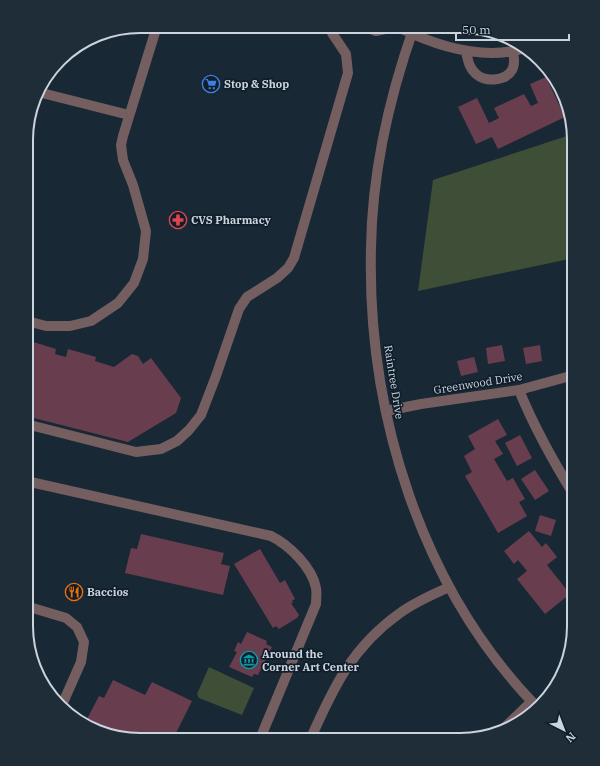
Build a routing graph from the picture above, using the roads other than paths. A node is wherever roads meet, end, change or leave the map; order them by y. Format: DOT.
graph roads {
  1 [pos="155,33"];
  2 [pos="332,33"];
  3 [pos="412,33"];
  4 [pos="420,33"];
  5 [pos="519,50"];
  6 [pos="466,52"];
  7 [pos="513,52"];
  8 [pos="44,93"];
  9 [pos="129,115"];
  10 [pos="33,323"];
  11 [pos="567,377"];
  12 [pos="519,390"];
  13 [pos="386,411"];
  14 [pos="33,426"];
  15 [pos="33,483"];
  16 [pos="567,483"];
  17 [pos="449,587"];
  18 [pos="33,608"];
  19 [pos="63,701"];
  20 [pos="534,704"];
  21 [pos="262,733"];
  22 [pos="313,733"];
  1 -- 9 [label="street"];
  2 -- 14 [label="street"];
  3 -- 13 [label="street, Raintree Drive"];
  4 -- 6 [label="street"];
  5 -- 7 [label="street"];
  6 -- 7 [label="street"];
  6 -- 7 [label="street"];
  8 -- 9 [label="street"];
  9 -- 10 [label="street"];
  11 -- 12 [label="street, Greenwood Drive"];
  12 -- 13 [label="street, Greenwood Drive"];
  12 -- 16 [label="street"];
  13 -- 17 [label="street, Raintree Drive"];
  15 -- 21 [label="street"];
  17 -- 20 [label="street, Raintree Drive"];
  17 -- 22 [label="street"];
  18 -- 19 [label="street"];
}
